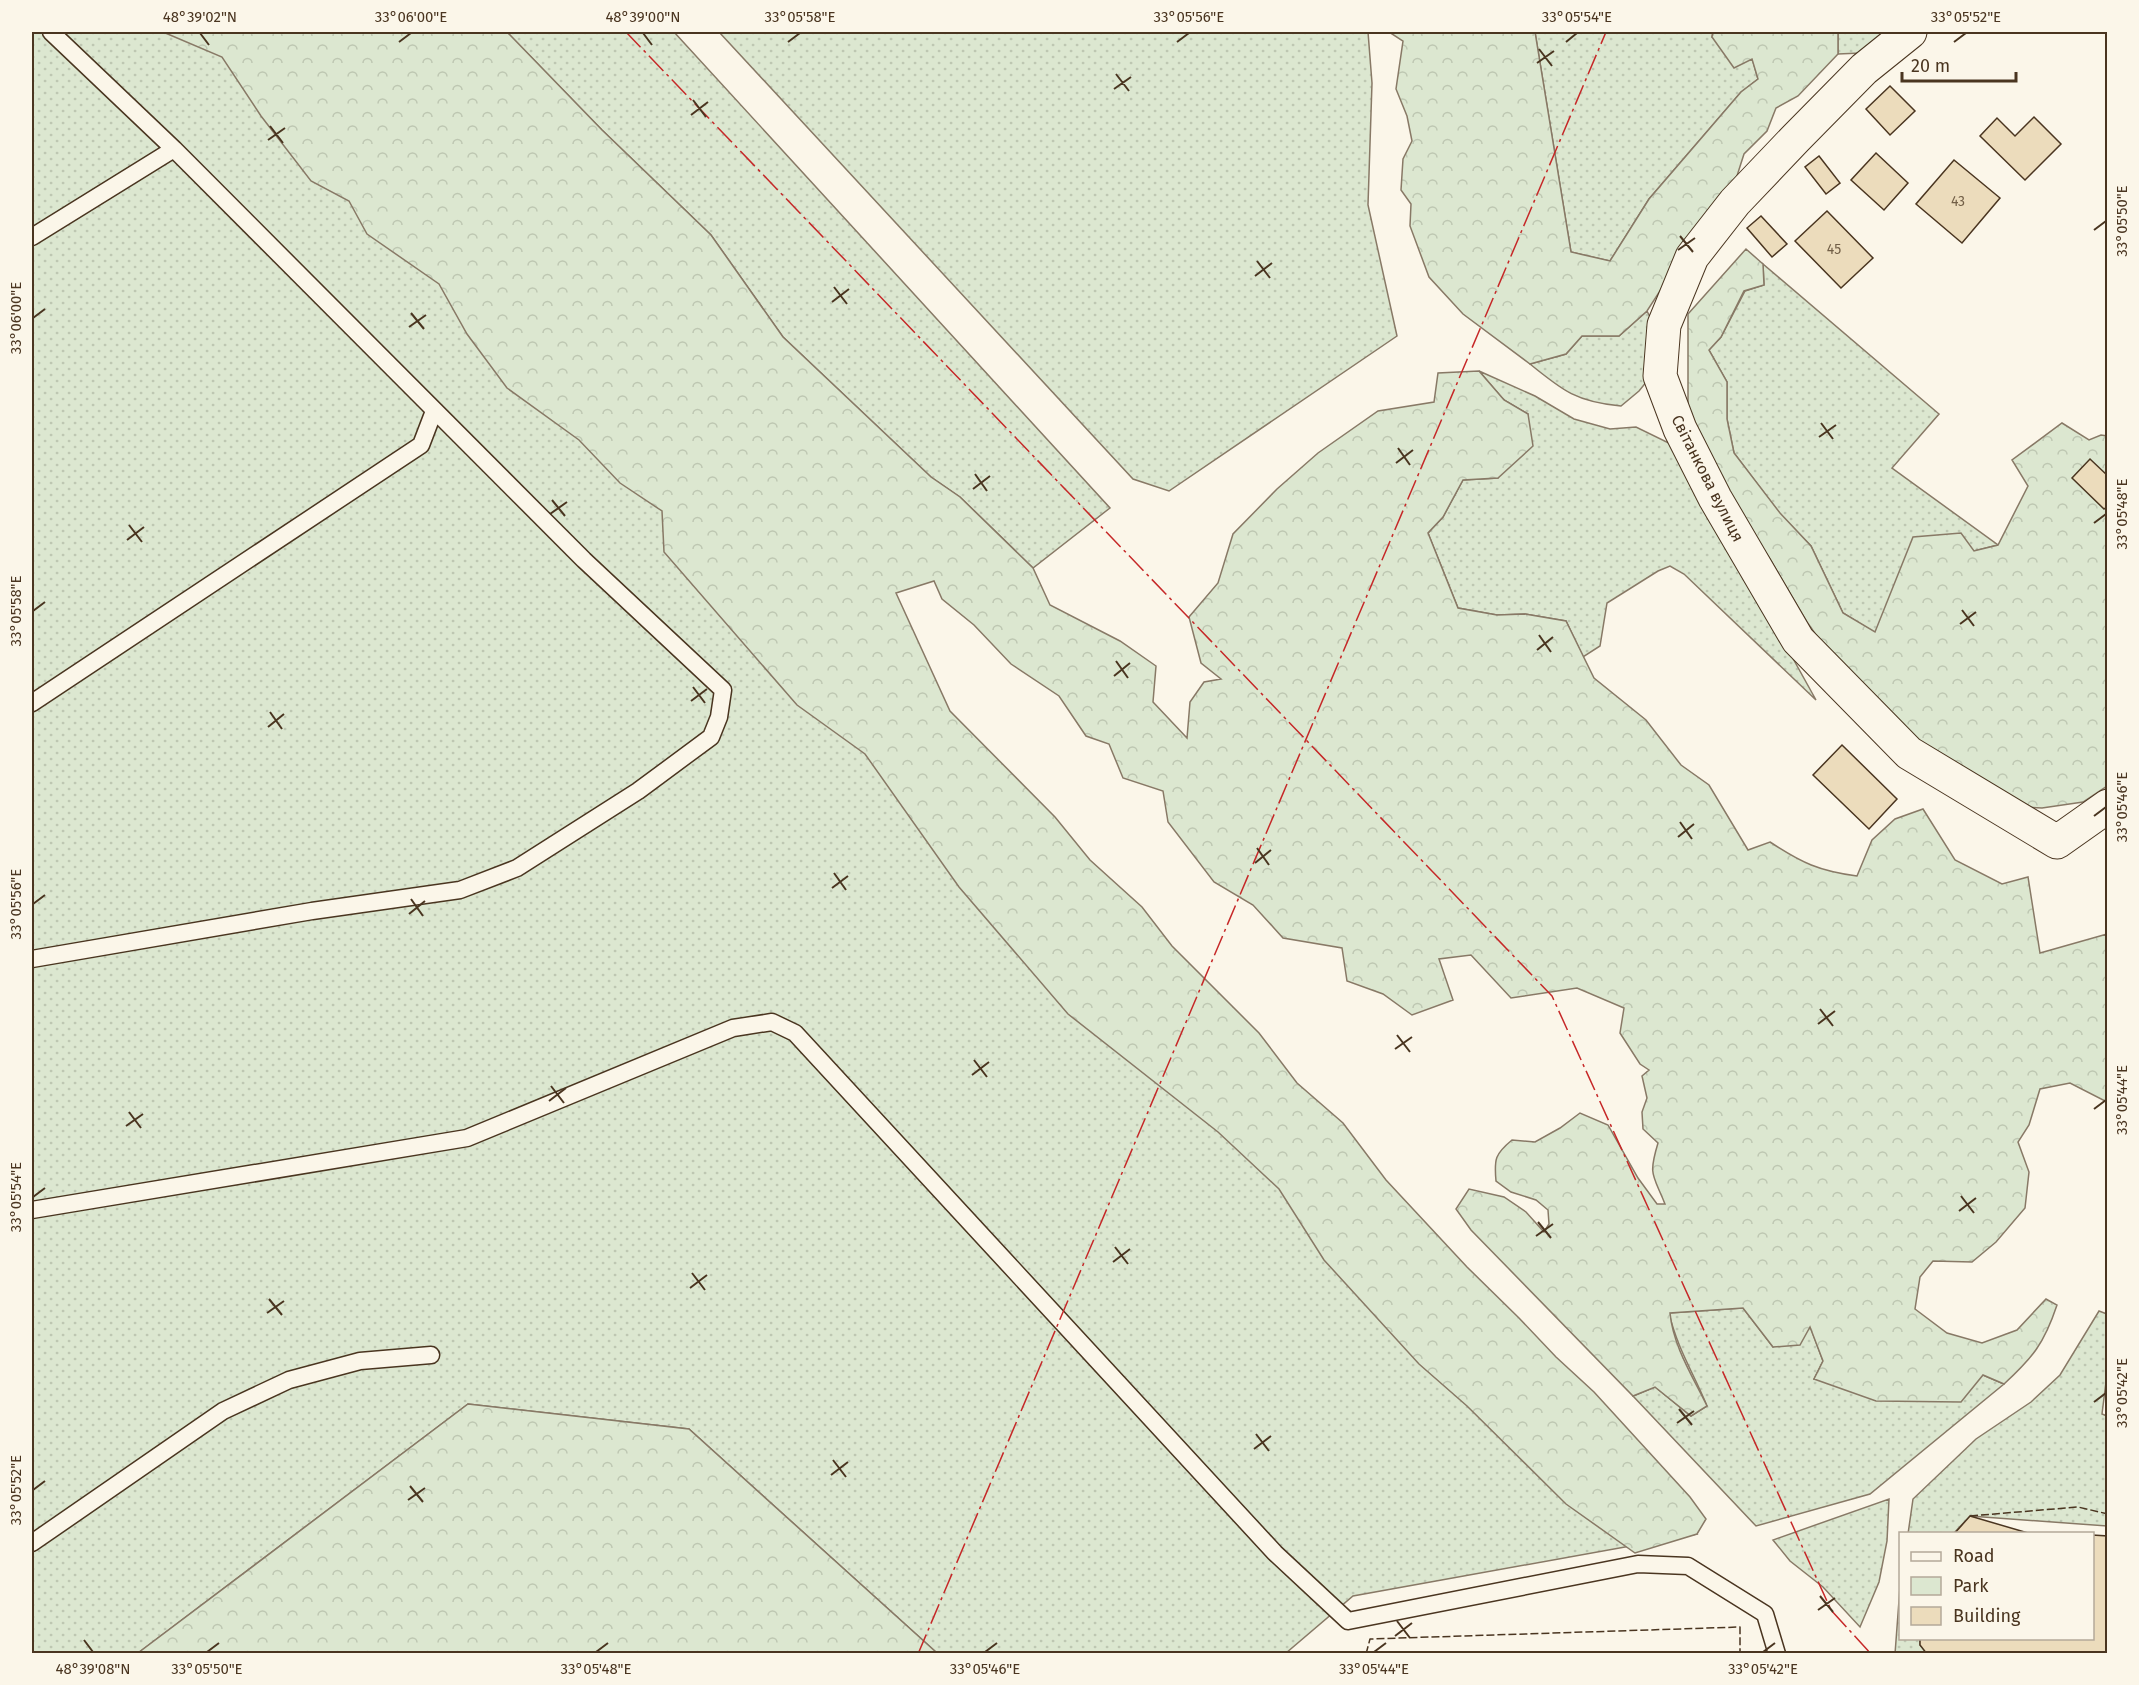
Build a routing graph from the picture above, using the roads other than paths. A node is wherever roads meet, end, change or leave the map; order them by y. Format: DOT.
graph roads {
  1 [pos="51,32"];
  2 [pos="1910,32"];
  3 [pos="174,149"];
  4 [pos="32,237"];
  5 [pos="434,411"];
  6 [pos="32,703"];
  7 [pos="2107,807"];
  8 [pos="32,959"];
  9 [pos="32,1210"];
  10 [pos="431,1355"];
  11 [pos="32,1543"];
  12 [pos="1777,1653"];
  1 -- 3 [label="lane"];
  2 -- 7 [label="street, Світанкова вулиця"];
  3 -- 4 [label="lane"];
  3 -- 5 [label="lane"];
  5 -- 6 [label="lane"];
  5 -- 8 [label="lane"];
  9 -- 12 [label="lane"];
  10 -- 11 [label="lane"];
}
